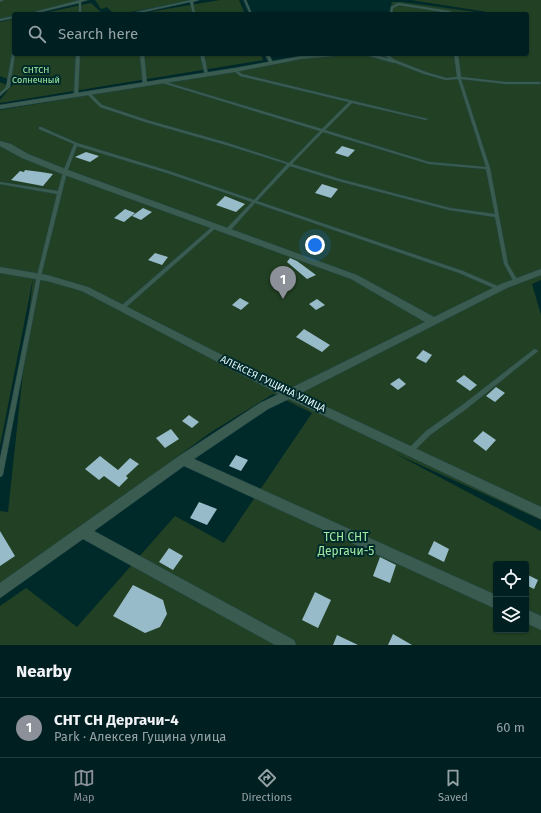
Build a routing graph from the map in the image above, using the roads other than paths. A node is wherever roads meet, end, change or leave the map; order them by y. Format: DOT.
graph roads {
  1 [pos="86,0"];
  2 [pos="198,0"];
  3 [pos="245,0"];
  4 [pos="80,1"];
  5 [pos="191,1"];
  6 [pos="36,12"];
  7 [pos="80,12"];
  8 [pos="137,12"];
  9 [pos="194,12"];
  10 [pos="250,12"];
  11 [pos="391,12"];
  12 [pos="450,12"];
  13 [pos="12,17"];
  14 [pos="0,20"];
  15 [pos="13,56"];
  16 [pos="78,56"];
  17 [pos="142,56"];
  18 [pos="202,56"];
  19 [pos="268,56"];
  20 [pos="318,56"];
  21 [pos="373,56"];
  22 [pos="388,56"];
  23 [pos="456,56"];
  24 [pos="394,61"];
  25 [pos="270,63"];
  26 [pos="235,70"];
  27 [pos="207,74"];
  28 [pos="459,78"];
  29 [pos="158,81"];
  30 [pos="539,83"];
  31 [pos="145,84"];
  32 [pos="88,93"];
  33 [pos="0,95"];
  34 [pos="76,95"];
  35 [pos="351,102"];
  36 [pos="0,107"];
  37 [pos="426,119"];
  38 [pos="40,128"];
  39 [pos="323,130"];
  40 [pos="0,143"];
  41 [pos="76,144"];
  42 [pos="290,164"];
  43 [pos="488,168"];
  44 [pos="65,172"];
  45 [pos="0,183"];
  46 [pos="60,193"];
  47 [pos="254,201"];
  48 [pos="497,216"];
  49 [pos="215,227"];
  50 [pos="227,231"];
  51 [pos="0,270"];
  52 [pos="541,272"];
  53 [pos="39,276"];
  54 [pos="516,281"];
  55 [pos="498,288"];
  56 [pos="122,308"];
  57 [pos="434,322"];
  58 [pos="534,350"];
  59 [pos="289,394"];
  60 [pos="410,451"];
  61 [pos="183,460"];
  62 [pos="0,474"];
  63 [pos="541,513"];
  64 [pos="84,533"];
  65 [pos="0,592"];
  66 [pos="493,601"];
  67 [pos="529,617"];
  68 [pos="541,623"];
  69 [pos="288,645"];
  1 -- 4 [label="lane"];
  2 -- 5 [label="lane"];
  3 -- 10 [label="lane"];
  4 -- 6 [label="lane"];
  4 -- 7 [label="lane"];
  5 -- 8 [label="lane"];
  5 -- 9 [label="lane"];
  11 -- 12 [label="lane"];
  13 -- 14 [label="lane"];
  15 -- 33 [label="lane"];
  16 -- 34 [label="lane"];
  17 -- 31 [label="lane"];
  18 -- 27 [label="lane"];
  19 -- 25 [label="lane"];
  20 -- 25 [label="street"];
  21 -- 24 [label="street"];
  22 -- 24 [label="lane"];
  23 -- 28 [label="lane"];
  24 -- 28 [label="lane"];
  25 -- 26 [label="street"];
  26 -- 27 [label="street"];
  26 -- 35 [label="lane"];
  27 -- 29 [label="street"];
  28 -- 30 [label="lane"];
  28 -- 43 [label="lane"];
  29 -- 31 [label="street"];
  29 -- 39 [label="lane"];
  31 -- 32 [label="street"];
  32 -- 34 [label="street"];
  32 -- 42 [label="lane"];
  34 -- 36 [label="street"];
  35 -- 37 [label="lane"];
  35 -- 39 [label="lane"];
  38 -- 41 [label="lane"];
  39 -- 42 [label="lane"];
  39 -- 43 [label="lane"];
  40 -- 44 [label="street"];
  41 -- 44 [label="lane"];
  41 -- 47 [label="lane"];
  42 -- 47 [label="lane"];
  42 -- 48 [label="lane"];
  43 -- 48 [label="lane"];
  44 -- 46 [label="lane"];
  44 -- 49 [label="street"];
  45 -- 46 [label="lane"];
  46 -- 53 [label="lane"];
  47 -- 50 [label="lane"];
  47 -- 55 [label="lane"];
  48 -- 54 [label="lane"];
  49 -- 50 [label="street"];
  49 -- 56 [label="lane"];
  50 -- 57 [label="street"];
  51 -- 53 [label="street, АЛЕКСЕЯ ГУЩИНА УЛИЦА"];
  52 -- 54 [label="street"];
  53 -- 56 [label="street, АЛЕКСЕЯ ГУЩИНА УЛИЦА"];
  53 -- 62 [label="lane"];
  54 -- 55 [label="street"];
  55 -- 57 [label="street"];
  56 -- 59 [label="street, АЛЕКСЕЯ ГУЩИНА УЛИЦА"];
  57 -- 59 [label="street"];
  58 -- 60 [label="lane"];
  59 -- 60 [label="street, АЛЕКСЕЯ ГУЩИНА УЛИЦА"];
  59 -- 61 [label="street"];
  60 -- 63 [label="street, АЛЕКСЕЯ ГУЩИНА УЛИЦА"];
  61 -- 64 [label="street"];
  61 -- 66 [label="street"];
  64 -- 65 [label="street"];
  64 -- 69 [label="street"];
  67 -- 68 [label="street"];
}
